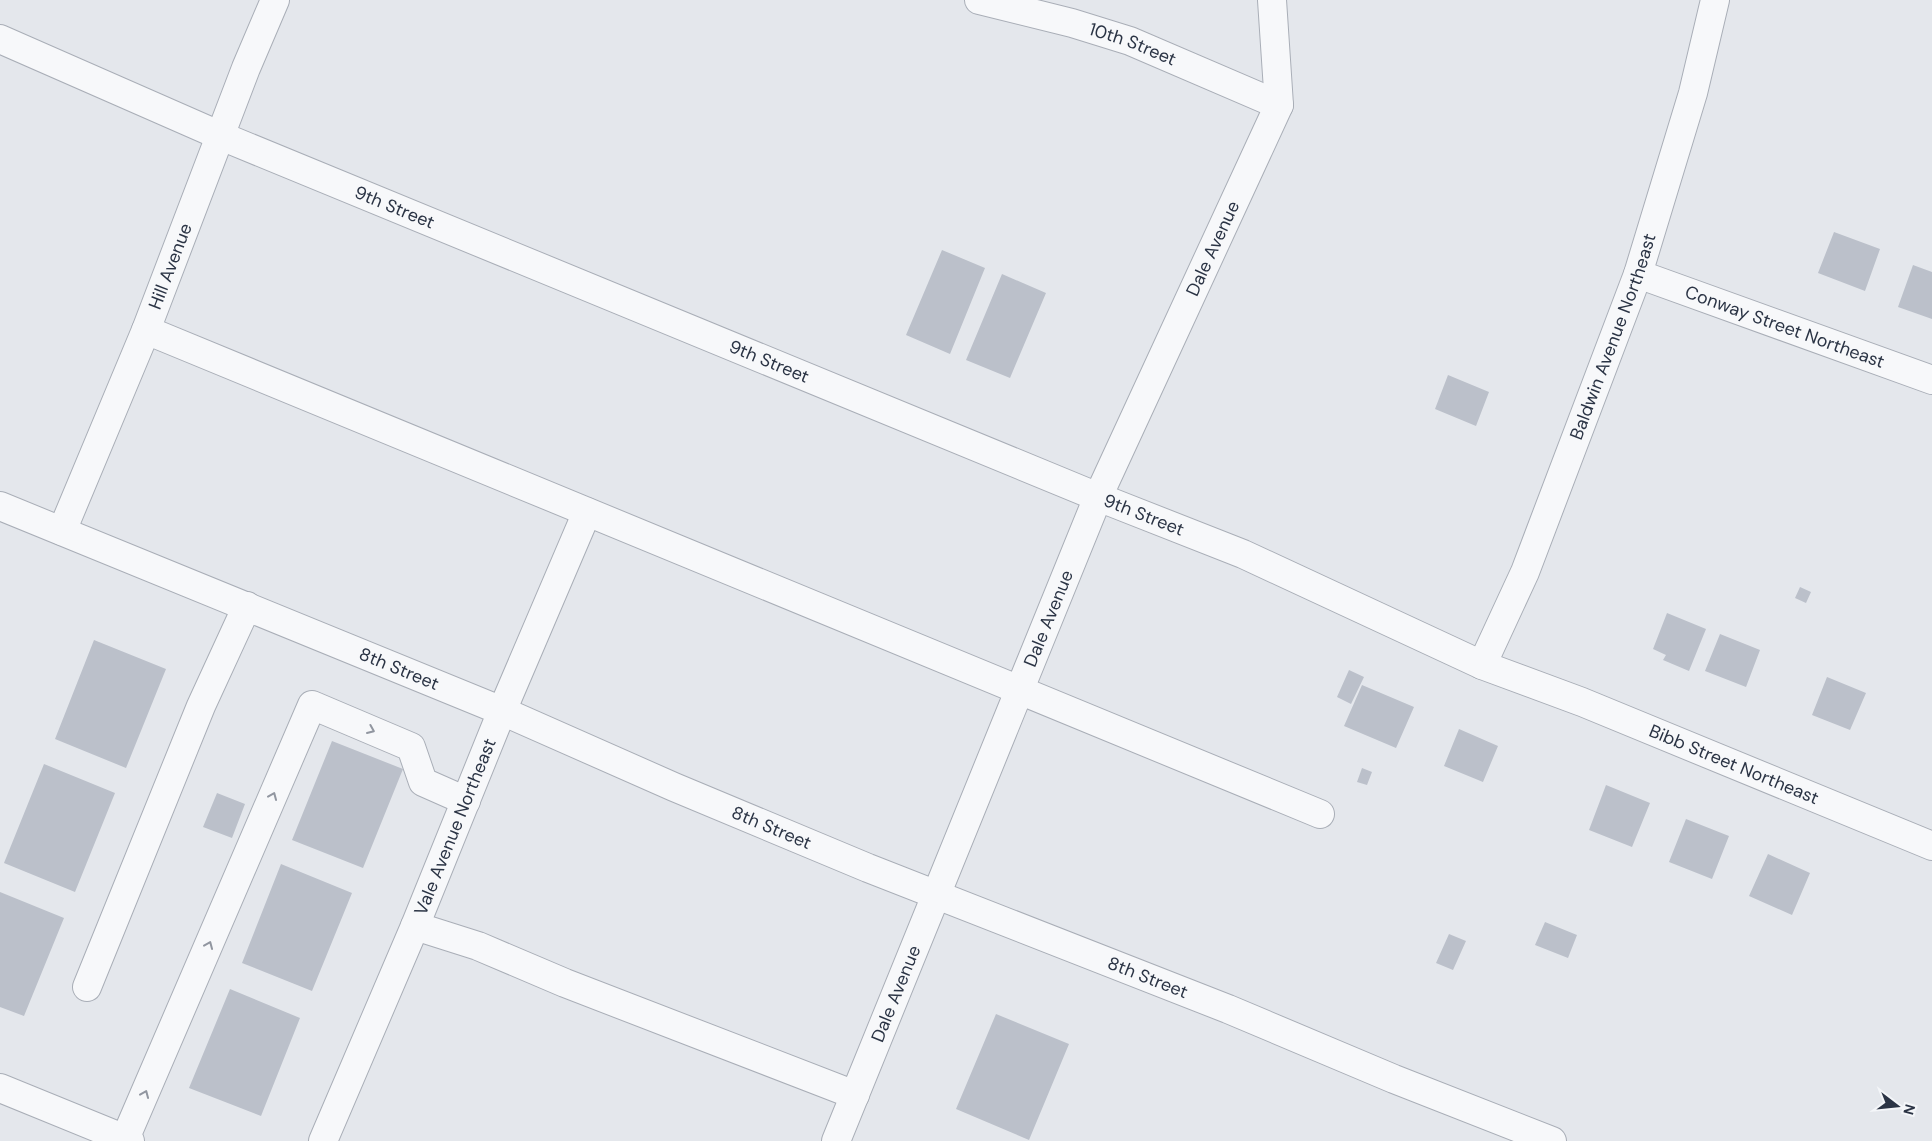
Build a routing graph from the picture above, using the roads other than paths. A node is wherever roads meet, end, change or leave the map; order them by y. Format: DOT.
graph roads {
  1 [pos="275,0"];
  2 [pos="979,0"];
  3 [pos="1272,0"];
  4 [pos="1715,0"];
  5 [pos="0,39"];
  6 [pos="1279,105"];
  7 [pos="220,136"];
  8 [pos="1638,274"];
  9 [pos="146,330"];
  10 [pos="1932,380"];
  11 [pos="1098,497"];
  12 [pos="0,506"];
  13 [pos="587,512"];
  14 [pos="62,530"];
  15 [pos="247,606"];
  16 [pos="1482,664"];
  17 [pos="1537,684"];
  18 [pos="1020,691"];
  19 [pos="502,711"];
  20 [pos="466,801"];
  21 [pos="1320,814"];
  22 [pos="1932,846"];
  23 [pos="936,895"];
  24 [pos="415,926"];
  25 [pos="87,987"];
  26 [pos="0,1088"];
  27 [pos="855,1096"];
  28 [pos="128,1140"];
  29 [pos="1550,1140"];
  30 [pos="323,1141"];
  31 [pos="836,1141"];
  1 -- 7 [label="street, Hill Avenue"];
  2 -- 6 [label="street, 10th Street"];
  3 -- 6 [label="street"];
  4 -- 8 [label="street, Baldwin Avenue Northeast"];
  5 -- 7 [label="street, 9th Street"];
  6 -- 11 [label="street, Dale Avenue"];
  7 -- 9 [label="street, Hill Avenue"];
  7 -- 11 [label="street, 9th Street"];
  8 -- 10 [label="street, Conway Street Northeast"];
  8 -- 16 [label="street, Baldwin Avenue Northeast"];
  9 -- 13 [label="street"];
  9 -- 14 [label="street, Hill Avenue"];
  11 -- 16 [label="street, 9th Street"];
  11 -- 18 [label="street, Dale Avenue"];
  12 -- 14 [label="street, 8th Street"];
  13 -- 18 [label="street"];
  13 -- 19 [label="street, Vale Avenue Northeast"];
  14 -- 15 [label="street, 8th Street"];
  15 -- 19 [label="street, 8th Street"];
  15 -- 25 [label="street"];
  16 -- 17 [label="street, 9th Street"];
  17 -- 22 [label="street, Bibb Street Northeast"];
  18 -- 21 [label="street"];
  18 -- 23 [label="street, Dale Avenue"];
  19 -- 20 [label="street, Vale Avenue Northeast"];
  19 -- 23 [label="street, 8th Street"];
  20 -- 24 [label="street, Vale Avenue Northeast"];
  28 -- 20 [label="street, one-way"];
  23 -- 27 [label="street, Dale Avenue"];
  23 -- 29 [label="street, 8th Street"];
  24 -- 27 [label="street"];
  24 -- 30 [label="street, Vale Avenue Northeast"];
  26 -- 28 [label="street"];
  27 -- 31 [label="street, Dale Avenue"];
}
